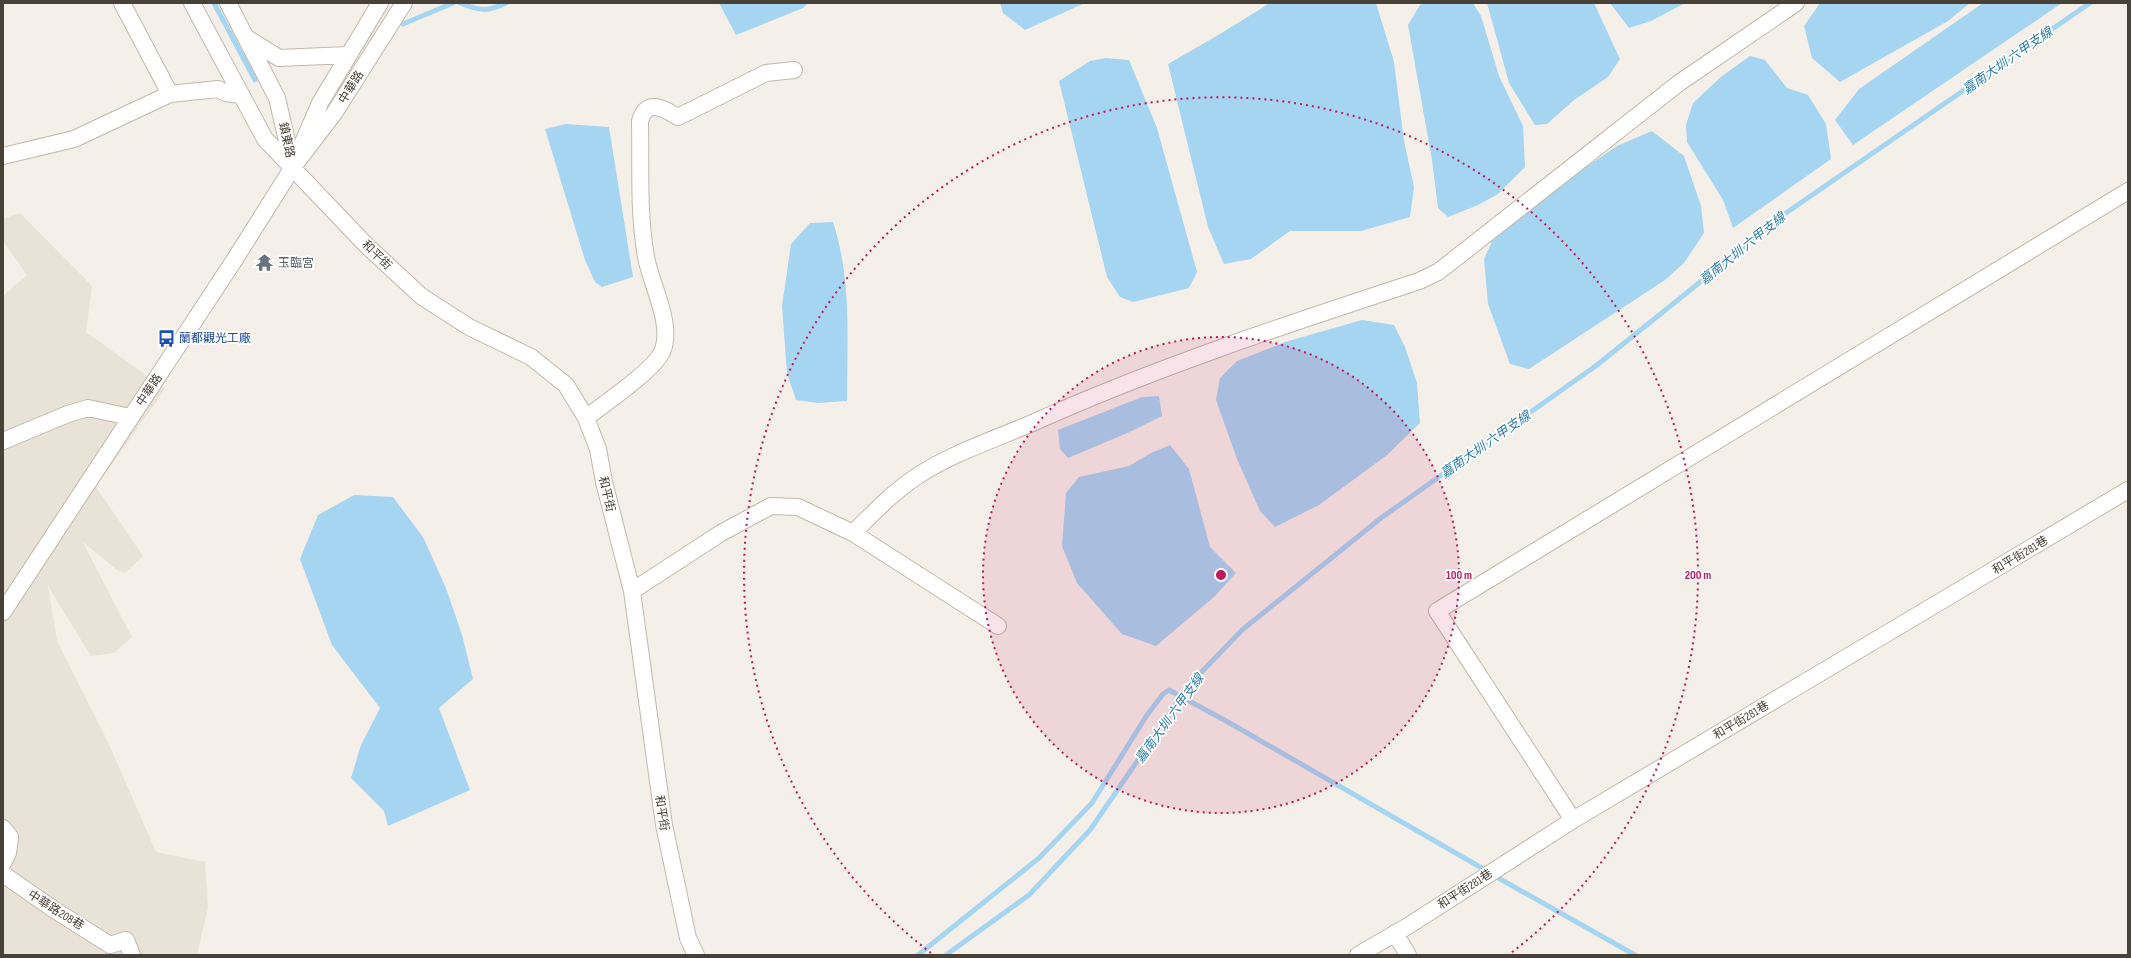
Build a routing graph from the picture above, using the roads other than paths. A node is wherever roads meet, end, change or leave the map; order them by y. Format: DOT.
graph roads {
  1 [pos="122,3"];
  2 [pos="192,3"];
  3 [pos="228,3"];
  4 [pos="380,3"];
  5 [pos="404,3"];
  6 [pos="1796,3"];
  7 [pos="247,38"];
  8 [pos="347,55"];
  9 [pos="794,70"];
  10 [pos="170,94"];
  11 [pos="240,95"];
  12 [pos="3,156"];
  13 [pos="293,167"];
  14 [pos="2128,191"];
  15 [pos="130,417"];
  16 [pos="586,418"];
  17 [pos="3,441"];
  18 [pos="2128,490"];
  19 [pos="853,533"];
  20 [pos="632,591"];
  21 [pos="3,612"];
  22 [pos="998,626"];
  23 [pos="1573,820"];
  24 [pos="3,828"];
  25 [pos="3,863"];
  26 [pos="3,874"];
  27 [pos="1395,933"];
  28 [pos="109,950"];
  29 [pos="132,955"];
  30 [pos="696,955"];
  31 [pos="1358,955"];
  32 [pos="1408,955"];
  1 -- 10 [label="street"];
  2 -- 11 [label="street, 鎮東路"];
  3 -- 7 [label="street, 鎮東路"];
  4 -- 8 [label="street, 中華路"];
  5 -- 13 [label="street, 中華路"];
  6 -- 19 [label="street"];
  7 -- 8 [label="street"];
  7 -- 13 [label="street, 鎮東路"];
  8 -- 13 [label="street, 中華路"];
  9 -- 16 [label="street"];
  10 -- 11 [label="street"];
  10 -- 12 [label="street"];
  11 -- 13 [label="street, 鎮東路"];
  13 -- 15 [label="street, 中華路"];
  13 -- 16 [label="street, 和平街"];
  14 -- 23 [label="street"];
  15 -- 17 [label="street"];
  15 -- 21 [label="street, 中華路"];
  16 -- 20 [label="street, 和平街"];
  18 -- 23 [label="street, 和平街281巷"];
  19 -- 20 [label="street"];
  19 -- 22 [label="street"];
  20 -- 30 [label="street, 和平街"];
  23 -- 27 [label="street, 和平街281巷"];
  24 -- 25 [label="street"];
  26 -- 28 [label="street, 中華路208巷"];
  27 -- 31 [label="street, 和平街281巷"];
  27 -- 32 [label="street"];
  28 -- 29 [label="street"];
}
